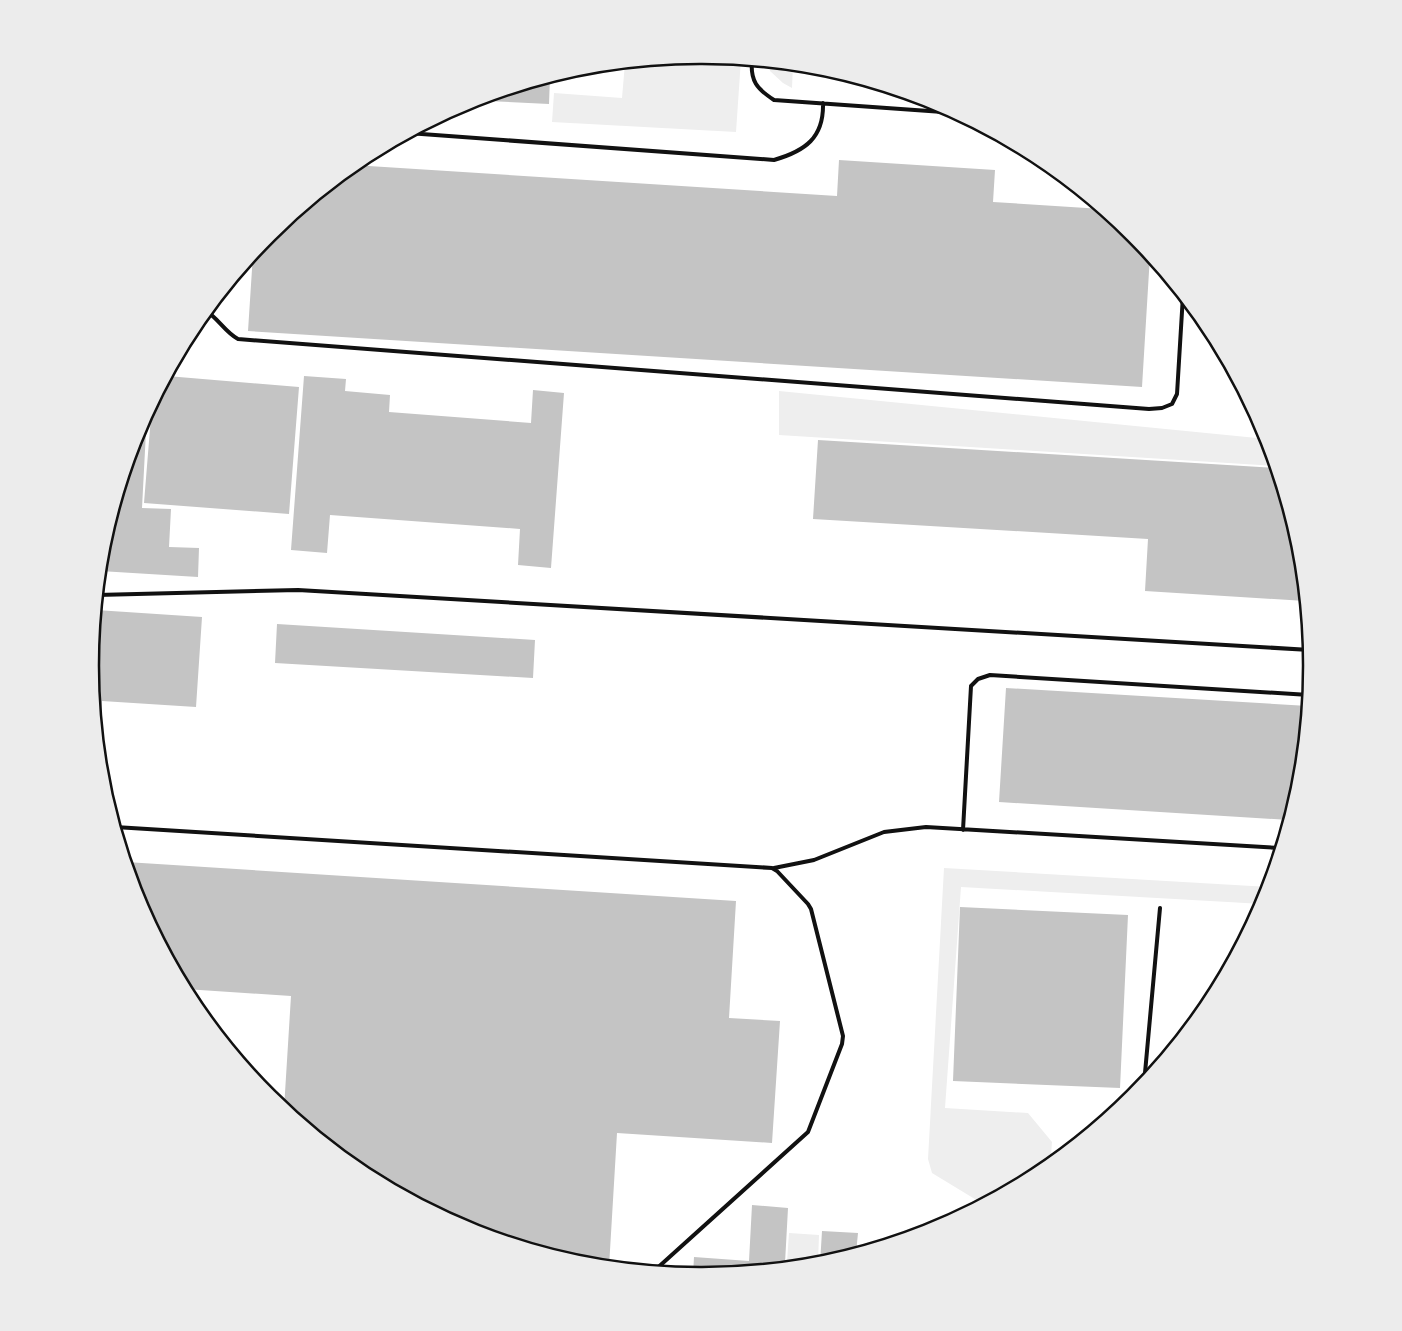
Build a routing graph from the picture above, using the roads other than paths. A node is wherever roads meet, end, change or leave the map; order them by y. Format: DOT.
graph roads {
  1 [pos="751,66"];
  2 [pos="823,103"];
  3 [pos="934,111"];
  4 [pos="420,134"];
  5 [pos="1182,305"];
  6 [pos="212,316"];
  7 [pos="103,596"];
  8 [pos="1302,650"];
  9 [pos="1302,695"];
  10 [pos="122,827"];
  11 [pos="962,830"];
  12 [pos="1274,848"];
  13 [pos="772,868"];
  14 [pos="1160,908"];
  15 [pos="1145,1071"];
  16 [pos="660,1266"];
  1 -- 2 [label="lane"];
  2 -- 3 [label="lane"];
  2 -- 4 [label="lane"];
  5 -- 6 [label="lane"];
  7 -- 8 [label="lane"];
  9 -- 11 [label="lane"];
  10 -- 13 [label="lane"];
  11 -- 12 [label="lane"];
  11 -- 13 [label="lane"];
  13 -- 16 [label="lane"];
  14 -- 15 [label="lane"];
}
